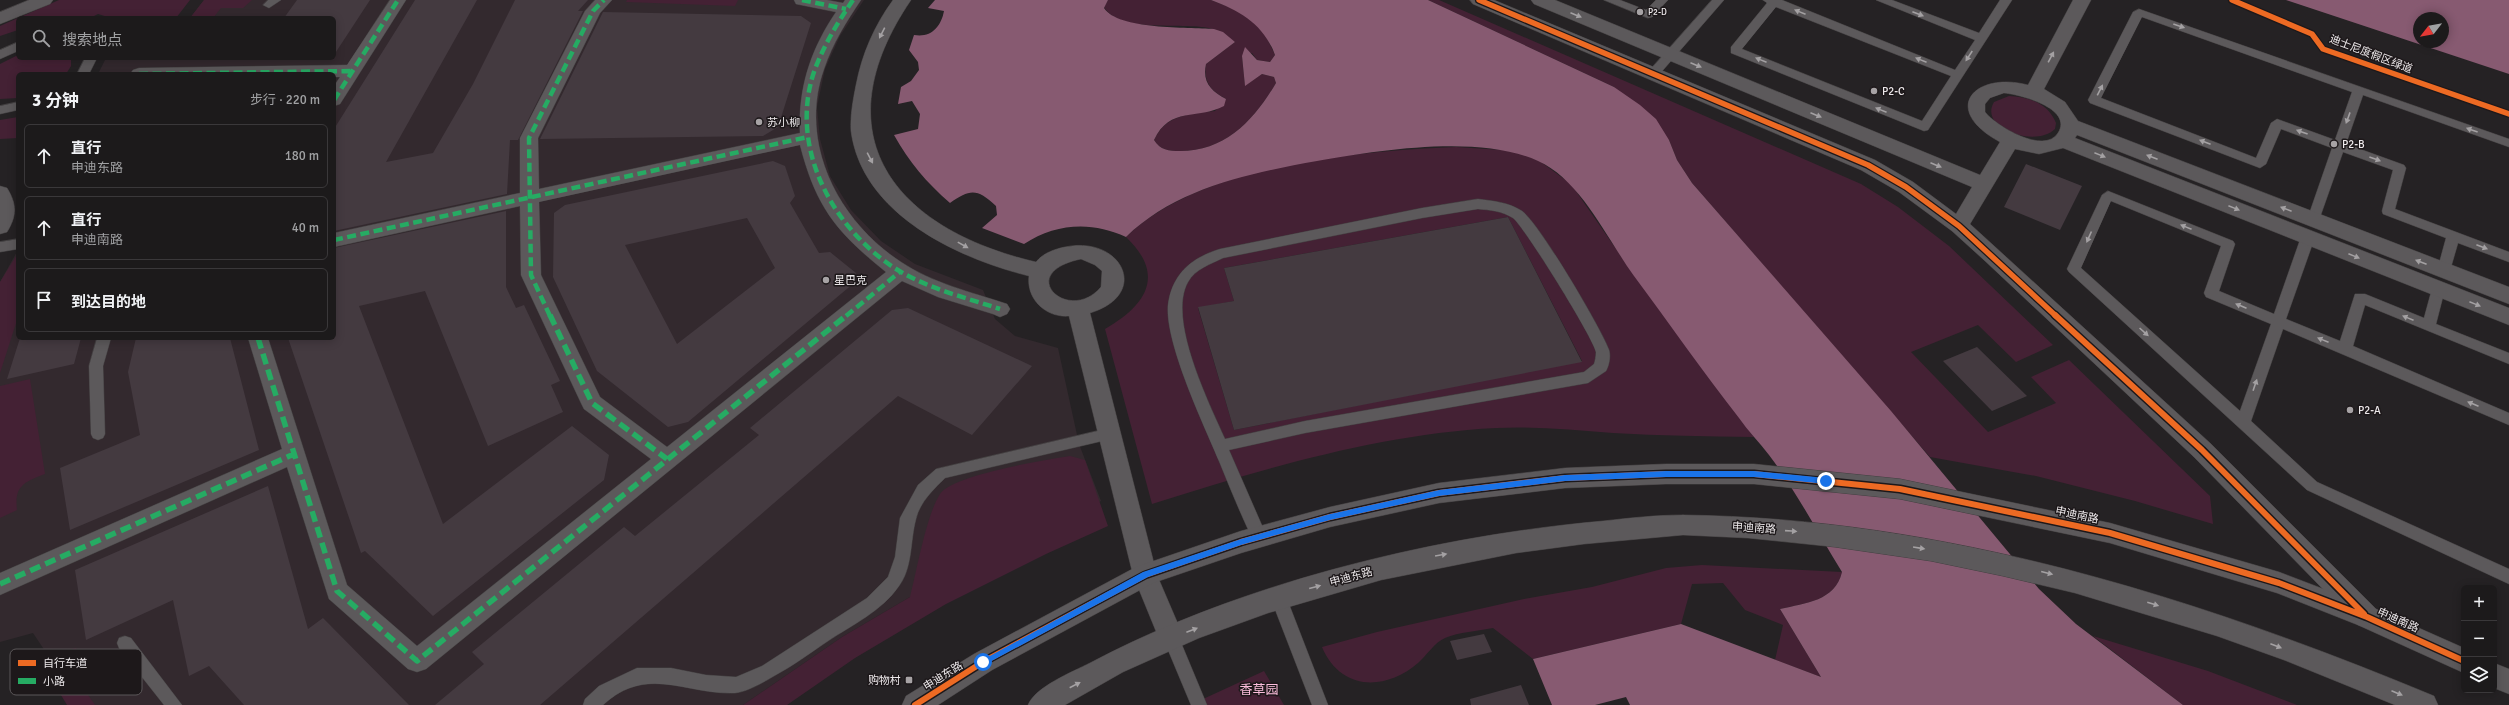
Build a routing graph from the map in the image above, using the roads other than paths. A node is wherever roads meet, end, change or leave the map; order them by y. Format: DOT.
graph roads {
  1 [pos="44,0"];
  2 [pos="398,0"];
  3 [pos="604,0"];
  4 [pos="802,0"];
  5 [pos="902,0"];
  6 [pos="1479,0"];
  7 [pos="1540,0"];
  8 [pos="1610,0"];
  9 [pos="1662,0"];
  10 [pos="1718,0"];
  11 [pos="1882,0"];
  12 [pos="2006,0"];
  13 [pos="2082,0"];
  14 [pos="1773,1"];
  15 [pos="849,4"];
  16 [pos="0,19"];
  17 [pos="1981,38"];
  18 [pos="16,47"];
  19 [pos="1671,54"];
  20 [pos="0,55"];
  21 [pos="90,60"];
  22 [pos="353,71"];
  23 [pos="84,72"];
  24 [pos="282,72"];
  25 [pos="1653,74"];
  26 [pos="1958,75"];
  27 [pos="2359,89"];
  28 [pos="2033,92"];
  29 [pos="336,97"];
  30 [pos="16,106"];
  31 [pos="0,110"];
  32 [pos="2067,133"];
  33 [pos="808,137"];
  34 [pos="2010,141"];
  35 [pos="2509,143"];
  36 [pos="2338,146"];
  37 [pos="1984,184"];
  38 [pos="0,192"];
  39 [pos="529,198"];
  40 [pos="1959,226"];
  41 [pos="0,227"];
  42 [pos="2310,228"];
  43 [pos="2454,236"];
  44 [pos="336,240"];
  45 [pos="16,244"];
  46 [pos="0,247"];
  47 [pos="2509,257"];
  48 [pos="900,271"];
  49 [pos="1040,271"];
  50 [pos="2441,280"];
  51 [pos="2509,296"];
  52 [pos="1078,308"];
  53 [pos="1000,309"];
  54 [pos="2509,317"];
  55 [pos="2277,321"];
  56 [pos="2429,326"];
  57 [pos="103,340"];
  58 [pos="259,340"];
  59 [pos="2345,349"];
  60 [pos="2509,359"];
  61 [pos="2509,419"];
  62 [pos="2243,422"];
  63 [pos="98,434"];
  64 [pos="1110,434"];
  65 [pos="1219,446"];
  66 [pos="294,454"];
  67 [pos="667,459"];
  68 [pos="1666,474"];
  69 [pos="1682,525"];
  70 [pos="1259,537"];
  71 [pos="1145,575"];
  72 [pos="2509,577"];
  73 [pos="0,584"];
  74 [pos="1279,599"];
  75 [pos="2367,617"];
  76 [pos="1171,638"];
  77 [pos="125,643"];
  78 [pos="130,649"];
  79 [pos="2461,660"];
  80 [pos="142,665"];
  81 [pos="2497,676"];
  82 [pos="2509,682"];
  83 [pos="174,705"];
  84 [pos="591,705"];
  85 [pos="915,705"];
  86 [pos="1041,705"];
  87 [pos="1199,705"];
  88 [pos="1320,705"];
  89 [pos="2425,705"];
  1 -- 16 [label="street"];
  2 -- 22 [label="street"];
  3 -- 39 [label="street"];
  4 -- 15 [label="street"];
  5 -- 49 [label="street, one-way"];
  6 -- 25 [label="street"];
  7 -- 19 [label="street, one-way"];
  8 -- 9 [label="lane"];
  10 -- 19 [label="lane"];
  11 -- 17 [label="lane, one-way"];
  12 -- 17 [label="lane"];
  28 -- 13 [label="street, one-way"];
  26 -- 14 [label="lane, one-way"];
  26 -- 14 [label="lane, one-way"];
  15 -- 33 [label="street"];
  17 -- 26 [label="lane, one-way"];
  18 -- 20 [label="lane"];
  19 -- 25 [label="lane"];
  19 -- 37 [label="street, one-way"];
  21 -- 23 [label="lane"];
  22 -- 24 [label="street"];
  22 -- 29 [label="street"];
  25 -- 40 [label="street"];
  35 -- 27 [label="lane, one-way"];
  27 -- 36 [label="lane, one-way"];
  36 -- 27 [label="lane, one-way"];
  28 -- 32 [label="street"];
  28 -- 34 [label="street"];
  30 -- 31 [label="lane"];
  32 -- 34 [label="street"];
  32 -- 42 [label="street"];
  33 -- 39 [label="street"];
  33 -- 48 [label="street"];
  34 -- 37 [label="street"];
  36 -- 42 [label="lane"];
  36 -- 43 [label="lane, one-way"];
  37 -- 40 [label="street"];
  38 -- 41 [label="street"];
  39 -- 44 [label="street"];
  39 -- 67 [label="street"];
  40 -- 75 [label="street"];
  42 -- 50 [label="street"];
  42 -- 55 [label="lane"];
  43 -- 47 [label="lane, one-way"];
  43 -- 50 [label="lane"];
  45 -- 46 [label="lane"];
  48 -- 53 [label="street"];
  48 -- 67 [label="street"];
  49 -- 52 [label="street"];
  49 -- 52 [label="street"];
  50 -- 51 [label="street"];
  50 -- 54 [label="street, one-way"];
  50 -- 56 [label="lane"];
  52 -- 64 [label="street"];
  59 -- 55 [label="lane, one-way"];
  62 -- 55 [label="lane, one-way"];
  55 -- 62 [label="lane, one-way"];
  56 -- 59 [label="lane, one-way"];
  56 -- 60 [label="lane"];
  57 -- 63 [label="lane"];
  58 -- 66 [label="street"];
  61 -- 59 [label="lane, one-way"];
  62 -- 72 [label="lane"];
  64 -- 71 [label="street"];
  64 -- 84 [label="lane"];
  65 -- 65 [label="lane"];
  65 -- 70 [label="lane"];
  66 -- 67 [label="street"];
  66 -- 73 [label="street"];
  68 -- 70 [label="street, 申迪东路"];
  68 -- 75 [label="street, 申迪南路"];
  74 -- 69 [label="street, 申迪东路, one-way"];
  69 -- 89 [label="street, 申迪南路, one-way"];
  70 -- 71 [label="street, 申迪东路"];
  71 -- 76 [label="street"];
  71 -- 85 [label="street, 申迪东路"];
  76 -- 74 [label="street, 申迪东路, one-way"];
  74 -- 88 [label="lane"];
  75 -- 79 [label="street, 申迪南路"];
  86 -- 76 [label="street, 申迪东路, one-way"];
  76 -- 87 [label="lane"];
  77 -- 78 [label="lane"];
  80 -- 83 [label="lane"];
  81 -- 82 [label="street"];
}
